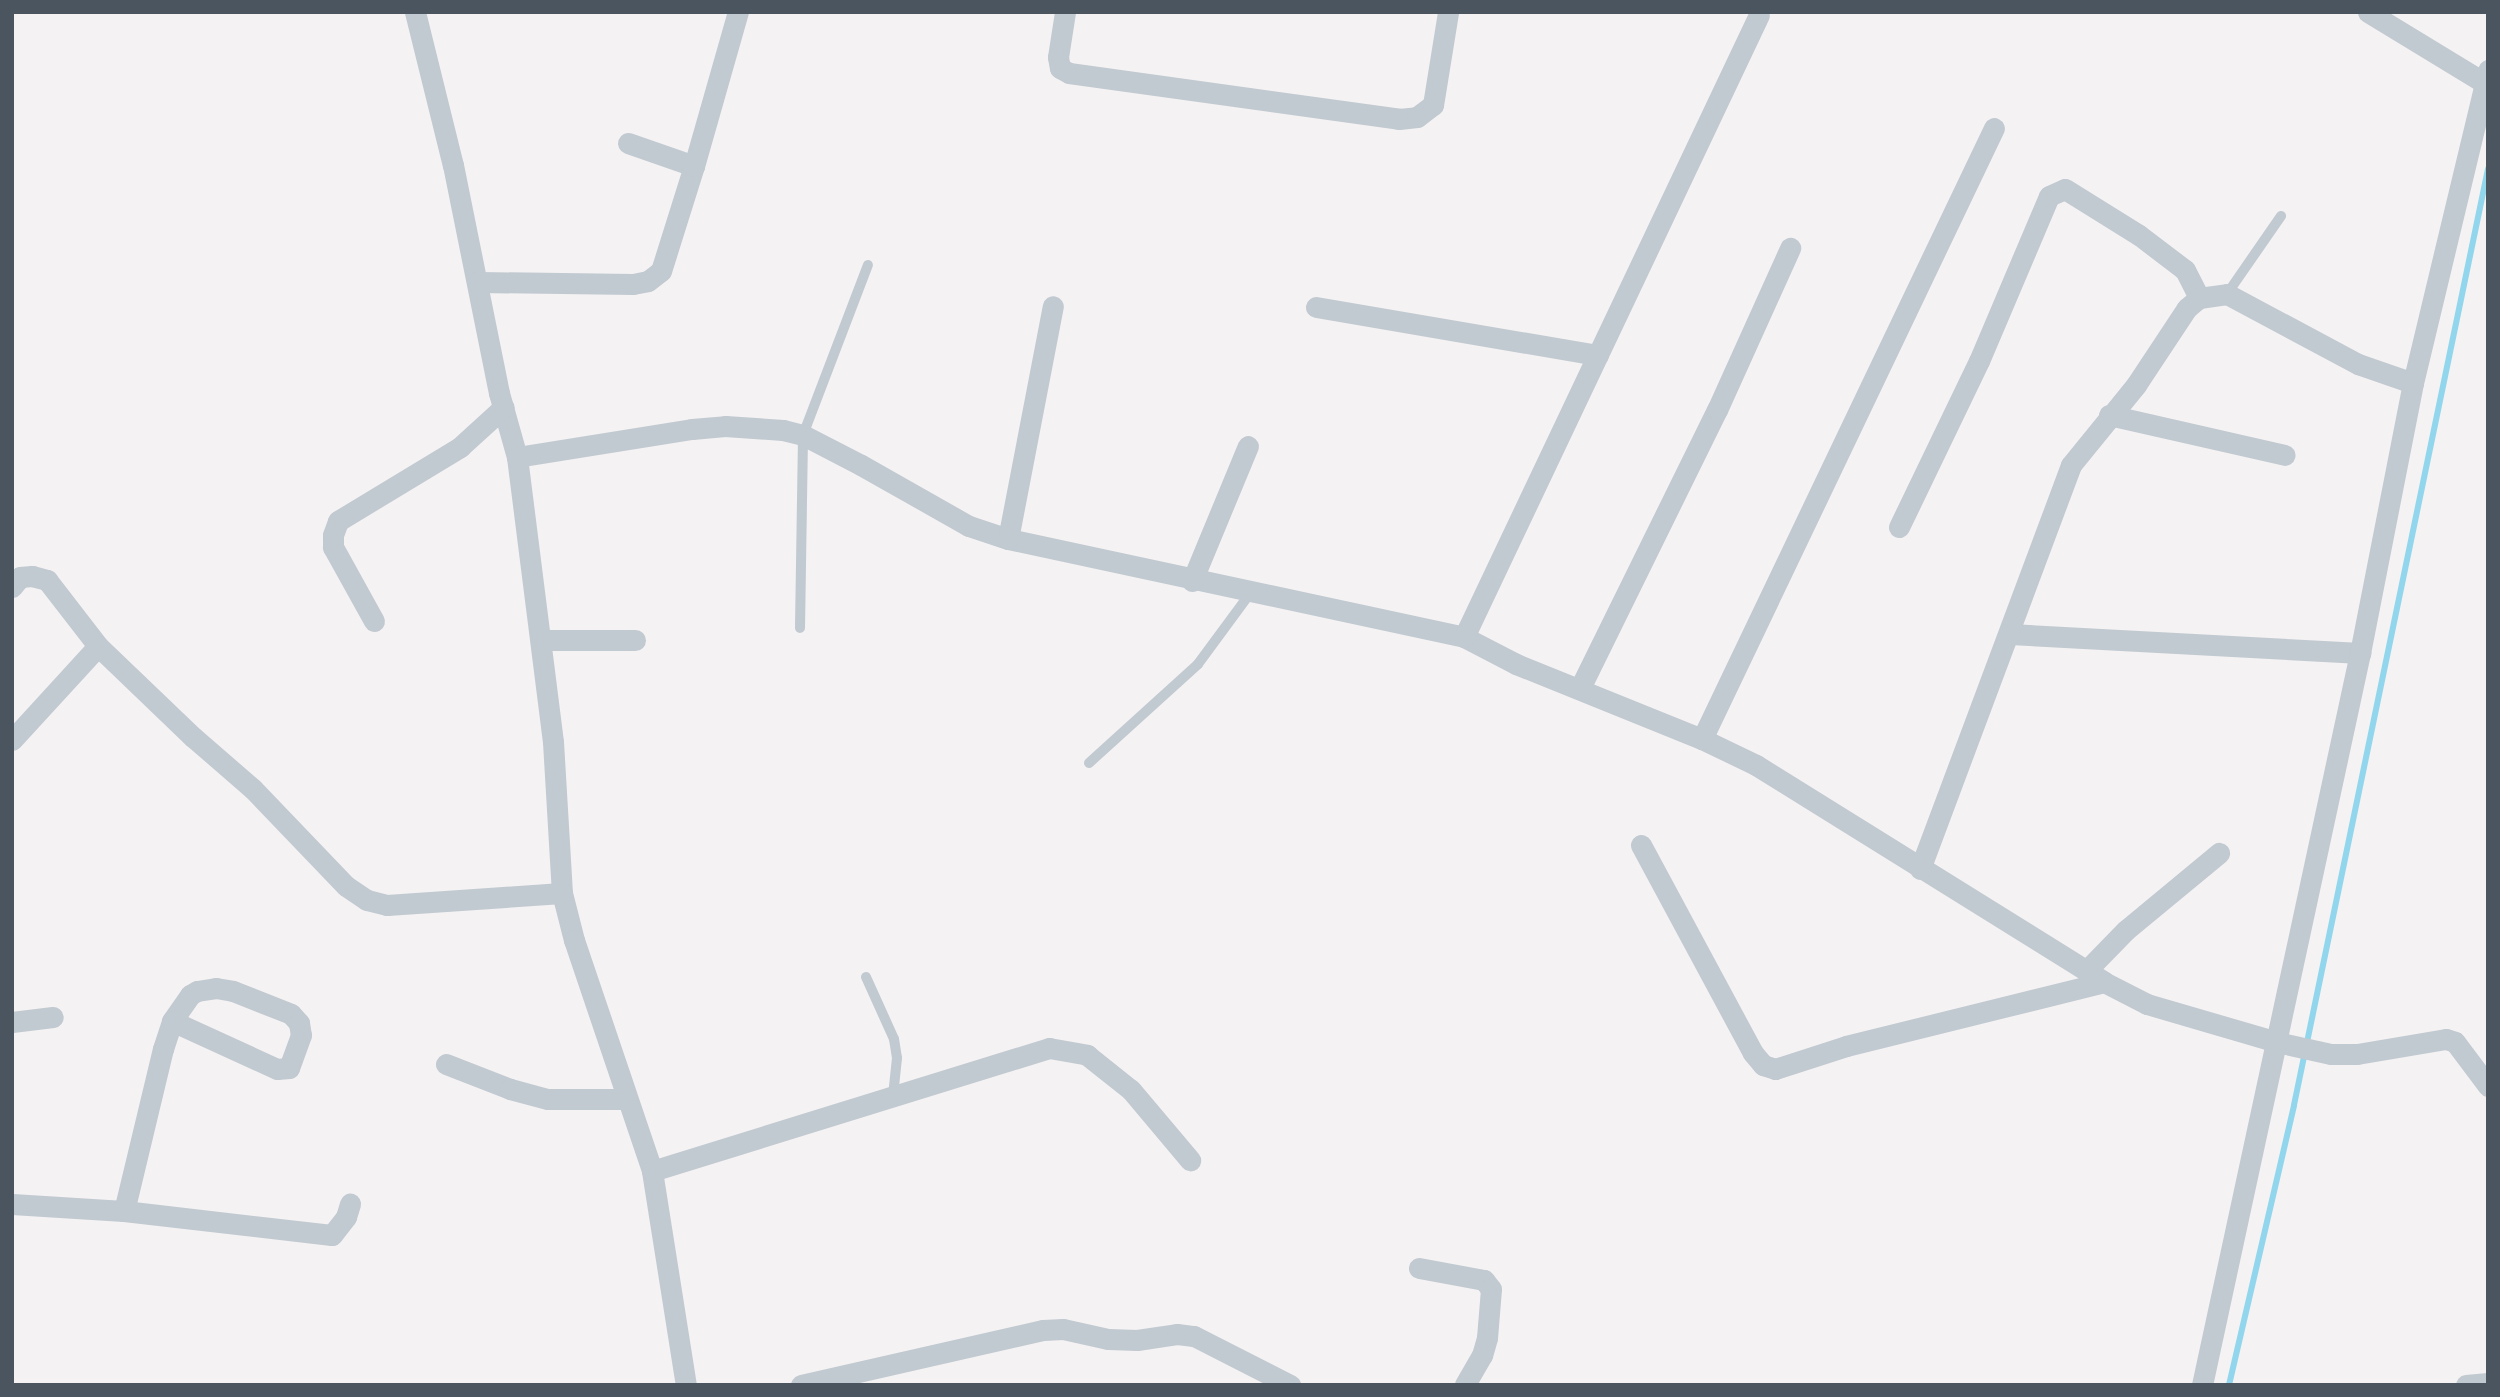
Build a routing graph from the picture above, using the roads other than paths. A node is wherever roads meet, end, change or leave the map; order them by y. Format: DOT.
graph roads {
  1 [pos="415,12"];
  2 [pos="738,12"];
  3 [pos="1065,12"];
  4 [pos="1448,12"];
  5 [pos="2368,12"];
  6 [pos="1759,15"];
  7 [pos="2486,77"];
  8 [pos="1994,128"];
  9 [pos="628,143"];
  10 [pos="694,166"];
  11 [pos="2281,216"];
  12 [pos="1790,248"];
  13 [pos="868,265"];
  14 [pos="478,282"];
  15 [pos="2227,293"];
  16 [pos="2199,298"];
  17 [pos="1053,306"];
  18 [pos="1316,307"];
  19 [pos="1598,355"];
  20 [pos="2413,383"];
  21 [pos="503,407"];
  22 [pos="2109,415"];
  23 [pos="803,435"];
  24 [pos="1248,446"];
  25 [pos="2285,455"];
  26 [pos="517,457"];
  27 [pos="1899,527"];
  28 [pos="1007,539"];
  29 [pos="1192,581"];
  30 [pos="12,587"];
  31 [pos="1251,592"];
  32 [pos="374,621"];
  33 [pos="800,628"];
  34 [pos="2010,634"];
  35 [pos="1464,637"];
  36 [pos="542,640"];
  37 [pos="635,640"];
  38 [pos="98,646"];
  39 [pos="2361,653"];
  40 [pos="1580,688"];
  41 [pos="1702,739"];
  42 [pos="12,740"];
  43 [pos="1089,763"];
  44 [pos="1641,845"];
  45 [pos="2219,853"];
  46 [pos="1920,869"];
  47 [pos="562,893"];
  48 [pos="866,977"];
  49 [pos="2095,977"];
  50 [pos="53,1017"];
  51 [pos="172,1021"];
  52 [pos="12,1022"];
  53 [pos="2282,1043"];
  54 [pos="446,1064"];
  55 [pos="2488,1086"];
  56 [pos="893,1096"];
  57 [pos="627,1099"];
  58 [pos="1190,1160"];
  59 [pos="652,1171"];
  60 [pos="12,1204"];
  61 [pos="350,1204"];
  62 [pos="124,1211"];
  63 [pos="1419,1268"];
  64 [pos="2488,1382"];
  65 [pos="685,1385"];
  66 [pos="801,1385"];
  67 [pos="1290,1385"];
  68 [pos="1465,1385"];
  69 [pos="2202,1385"];
  70 [pos="2466,1385"];
  1 -- 14 [label="street"];
  2 -- 10 [label="street"];
  3 -- 4 [label="street"];
  5 -- 7 [label="street"];
  6 -- 19 [label="street"];
  7 -- 20 [label="street"];
  8 -- 41 [label="street"];
  9 -- 10 [label="street"];
  10 -- 14 [label="street"];
  11 -- 15 [label="lane"];
  12 -- 40 [label="street"];
  13 -- 23 [label="lane"];
  14 -- 21 [label="street"];
  15 -- 16 [label="street"];
  15 -- 20 [label="street"];
  16 -- 22 [label="street"];
  16 -- 27 [label="street"];
  17 -- 28 [label="street"];
  18 -- 19 [label="street"];
  19 -- 35 [label="street"];
  20 -- 39 [label="street"];
  21 -- 26 [label="street"];
  21 -- 32 [label="street"];
  22 -- 25 [label="street"];
  22 -- 34 [label="street"];
  23 -- 26 [label="street"];
  23 -- 28 [label="street"];
  23 -- 33 [label="lane"];
  24 -- 29 [label="street"];
  26 -- 36 [label="street"];
  28 -- 29 [label="street"];
  29 -- 31 [label="street"];
  30 -- 38 [label="street"];
  31 -- 35 [label="street"];
  31 -- 43 [label="lane"];
  34 -- 39 [label="street"];
  34 -- 46 [label="street"];
  35 -- 40 [label="street"];
  36 -- 37 [label="street"];
  36 -- 47 [label="street"];
  38 -- 42 [label="street"];
  38 -- 47 [label="street"];
  39 -- 53 [label="street"];
  40 -- 41 [label="street"];
  41 -- 46 [label="street"];
  44 -- 49 [label="street"];
  45 -- 49 [label="street"];
  46 -- 49 [label="street"];
  47 -- 57 [label="street"];
  48 -- 56 [label="lane"];
  49 -- 53 [label="street"];
  50 -- 52 [label="street"];
  51 -- 51 [label="street"];
  51 -- 62 [label="street"];
  53 -- 55 [label="street"];
  53 -- 69 [label="street"];
  54 -- 57 [label="street"];
  56 -- 58 [label="street"];
  56 -- 59 [label="street"];
  57 -- 59 [label="street"];
  59 -- 65 [label="street"];
  60 -- 62 [label="street"];
  61 -- 62 [label="street"];
  63 -- 68 [label="street"];
  64 -- 70 [label="street"];
  66 -- 67 [label="street"];
}
